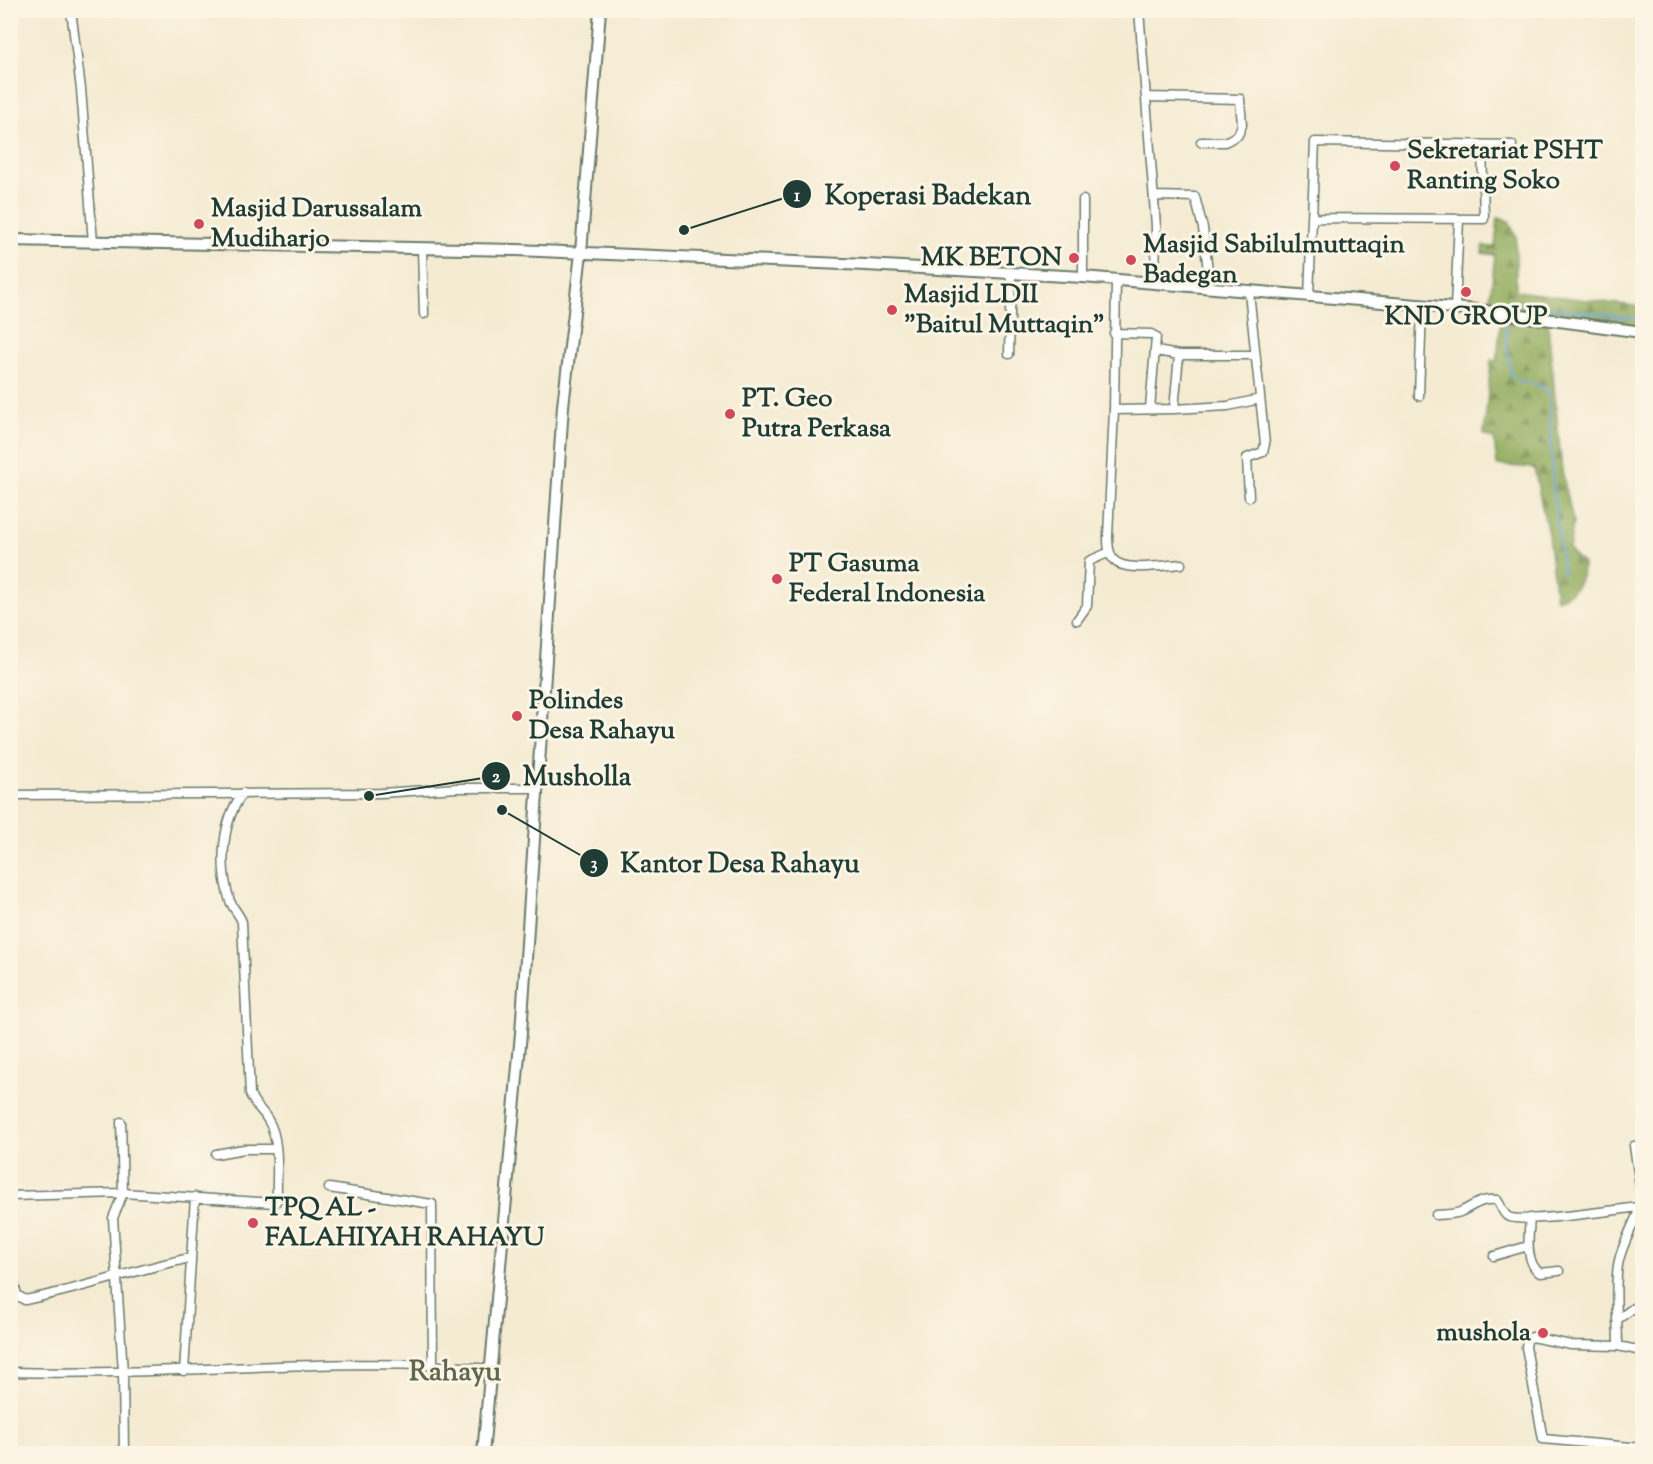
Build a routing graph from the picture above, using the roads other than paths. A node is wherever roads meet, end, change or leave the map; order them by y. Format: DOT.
graph roads {
  1 [pos="71,10"];
  2 [pos="600,10"];
  3 [pos="1139,10"];
  4 [pos="1146,96"];
  5 [pos="1201,142"];
  6 [pos="1482,145"];
  7 [pos="1512,145"];
  8 [pos="1154,196"];
  9 [pos="1083,200"];
  10 [pos="1312,218"];
  11 [pos="1459,219"];
  12 [pos="10,240"];
  13 [pos="93,242"];
  14 [pos="422,249"];
  15 [pos="581,253"];
  16 [pos="1011,273"];
  17 [pos="1083,277"];
  18 [pos="1116,280"];
  19 [pos="1155,283"];
  20 [pos="1210,288"];
  21 [pos="1249,292"];
  22 [pos="1309,297"];
  23 [pos="1422,306"];
  24 [pos="1455,309"];
  25 [pos="424,314"];
  26 [pos="1642,332"];
  27 [pos="1114,333"];
  28 [pos="1156,351"];
  29 [pos="1009,354"];
  30 [pos="1179,355"];
  31 [pos="1254,355"];
  32 [pos="1419,396"];
  33 [pos="1260,399"];
  34 [pos="1150,409"];
  35 [pos="1174,409"];
  36 [pos="1114,410"];
  37 [pos="1249,497"];
  38 [pos="1110,552"];
  39 [pos="1181,564"];
  40 [pos="1077,620"];
  41 [pos="537,788"];
  42 [pos="243,793"];
  43 [pos="10,795"];
  44 [pos="121,1122"];
  45 [pos="1634,1146"];
  46 [pos="275,1149"];
  47 [pos="216,1154"];
  48 [pos="329,1188"];
  49 [pos="123,1193"];
  50 [pos="10,1196"];
  51 [pos="195,1197"];
  52 [pos="1642,1204"];
  53 [pos="1436,1215"];
  54 [pos="1530,1218"];
  55 [pos="1528,1246"];
  56 [pos="1494,1256"];
  57 [pos="190,1258"];
  58 [pos="10,1269"];
  59 [pos="1558,1271"];
  60 [pos="117,1276"];
  61 [pos="1642,1302"];
  62 [pos="1618,1319"];
  63 [pos="1618,1346"];
  64 [pos="1642,1351"];
  65 [pos="433,1364"];
  66 [pos="491,1369"];
  67 [pos="10,1371"];
  68 [pos="184,1371"];
  69 [pos="123,1372"];
  70 [pos="1642,1448"];
  71 [pos="124,1454"];
  72 [pos="483,1454"];
  1 -- 13 [label="street"];
  2 -- 15 [label="street"];
  3 -- 4 [label="street"];
  4 -- 5 [label="street"];
  4 -- 8 [label="street"];
  6 -- 7 [label="street"];
  6 -- 10 [label="street"];
  6 -- 11 [label="street"];
  8 -- 19 [label="street"];
  8 -- 20 [label="street"];
  9 -- 17 [label="street"];
  10 -- 11 [label="street"];
  10 -- 22 [label="street"];
  11 -- 24 [label="street"];
  12 -- 13 [label="street"];
  13 -- 14 [label="street"];
  14 -- 15 [label="street"];
  14 -- 25 [label="street"];
  15 -- 16 [label="street"];
  15 -- 41 [label="street"];
  16 -- 17 [label="street"];
  16 -- 29 [label="street"];
  17 -- 18 [label="street"];
  18 -- 19 [label="street"];
  18 -- 27 [label="street"];
  19 -- 20 [label="street"];
  20 -- 21 [label="street"];
  21 -- 22 [label="street"];
  21 -- 31 [label="street"];
  22 -- 23 [label="street"];
  23 -- 24 [label="street"];
  23 -- 32 [label="street"];
  24 -- 26 [label="street"];
  27 -- 28 [label="street"];
  27 -- 36 [label="street"];
  28 -- 30 [label="street"];
  28 -- 34 [label="street"];
  30 -- 31 [label="street"];
  30 -- 35 [label="street"];
  31 -- 33 [label="street"];
  33 -- 35 [label="street"];
  33 -- 37 [label="street"];
  34 -- 35 [label="street"];
  34 -- 36 [label="street"];
  36 -- 38 [label="street"];
  38 -- 39 [label="street"];
  38 -- 40 [label="street"];
  41 -- 42 [label="street"];
  41 -- 66 [label="street"];
  42 -- 43 [label="street"];
  42 -- 46 [label="street"];
  44 -- 49 [label="street"];
  45 -- 52 [label="street"];
  46 -- 47 [label="street"];
  46 -- 51 [label="street"];
  48 -- 65 [label="street"];
  49 -- 50 [label="street"];
  49 -- 51 [label="street"];
  49 -- 60 [label="street"];
  51 -- 57 [label="street"];
  52 -- 54 [label="street"];
  52 -- 62 [label="street"];
  53 -- 54 [label="street"];
  54 -- 55 [label="street"];
  55 -- 56 [label="street"];
  55 -- 59 [label="street"];
  57 -- 60 [label="street"];
  57 -- 68 [label="street"];
  58 -- 60 [label="street"];
  60 -- 69 [label="street"];
  61 -- 62 [label="street"];
  62 -- 63 [label="street"];
  63 -- 64 [label="street"];
  63 -- 70 [label="street"];
  65 -- 66 [label="street"];
  65 -- 68 [label="street"];
  66 -- 72 [label="street"];
  67 -- 69 [label="street"];
  68 -- 69 [label="street"];
  69 -- 71 [label="street"];
}
